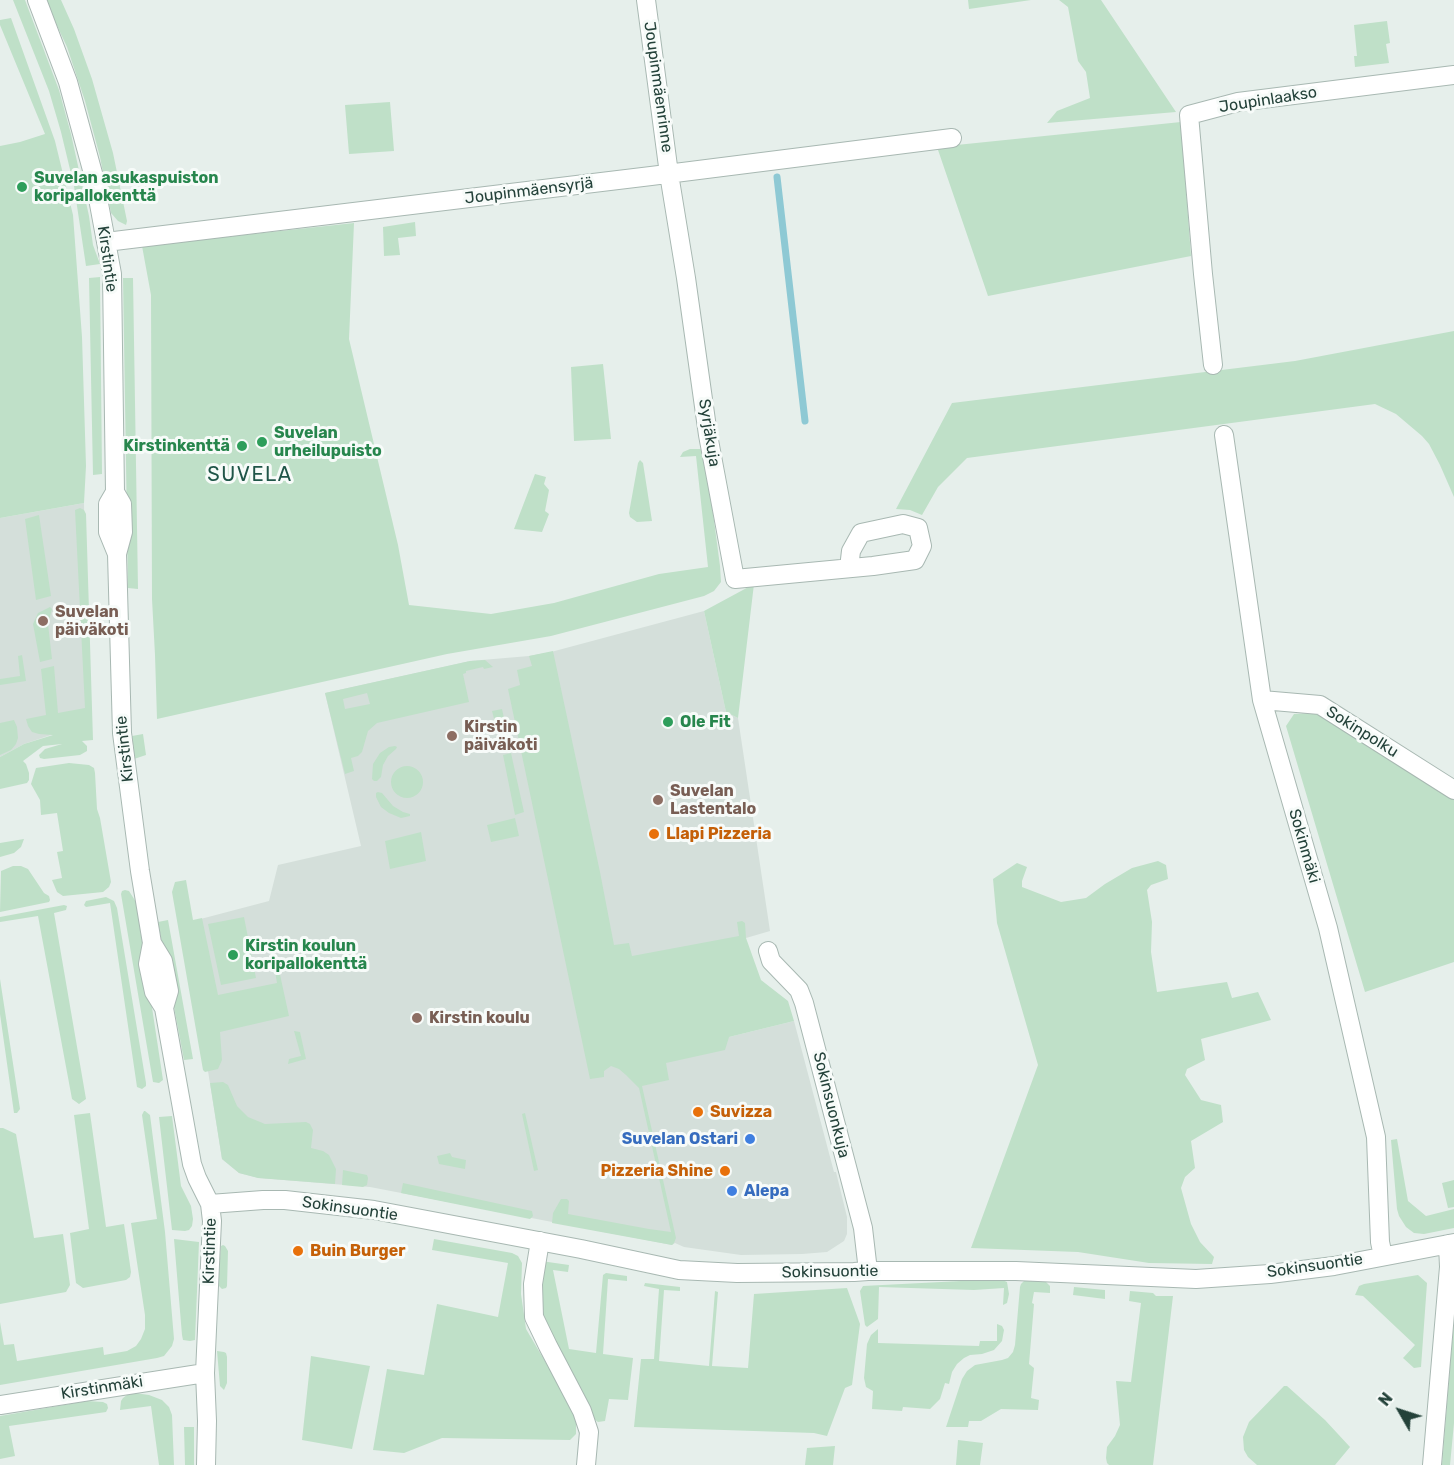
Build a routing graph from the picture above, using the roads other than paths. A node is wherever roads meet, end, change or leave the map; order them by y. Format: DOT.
graph roads {
  1 [pos="37,0"];
  2 [pos="646,0"];
  3 [pos="1454,75"];
  4 [pos="952,138"];
  5 [pos="669,174"];
  6 [pos="106,242"];
  7 [pos="1212,365"];
  8 [pos="1224,435"];
  9 [pos="849,568"];
  10 [pos="1262,700"];
  11 [pos="1454,790"];
  12 [pos="768,951"];
  13 [pos="210,1204"];
  14 [pos="540,1241"];
  15 [pos="1451,1244"];
  16 [pos="1383,1256"];
  17 [pos="868,1271"];
  18 [pos="204,1373"];
  19 [pos="0,1405"];
  20 [pos="206,1465"];
  21 [pos="586,1465"];
  22 [pos="1432,1465"];
  1 -- 6 [label="street, Kirstintie"];
  2 -- 5 [label="street, Joupinmäenrinne"];
  3 -- 7 [label="street, Joupinlaakso"];
  4 -- 5 [label="street, Joupinmäensyrjä"];
  5 -- 6 [label="street, Joupinmäensyrjä"];
  5 -- 9 [label="street, Syrjäkuja"];
  6 -- 13 [label="street, Kirstintie"];
  8 -- 10 [label="street, Sokinmäki"];
  10 -- 11 [label="street, Sokinpolku"];
  10 -- 16 [label="street, Sokinmäki"];
  12 -- 17 [label="street, Sokinsuonkuja"];
  13 -- 14 [label="street, Sokinsuontie"];
  13 -- 18 [label="street, Kirstintie"];
  14 -- 17 [label="street, Sokinsuontie"];
  14 -- 21 [label="street"];
  15 -- 16 [label="street, Sokinsuontie"];
  15 -- 22 [label="street"];
  16 -- 17 [label="street, Sokinsuontie"];
  18 -- 19 [label="street, Kirstinmäki"];
  18 -- 20 [label="street, Kirstintie"];
}
